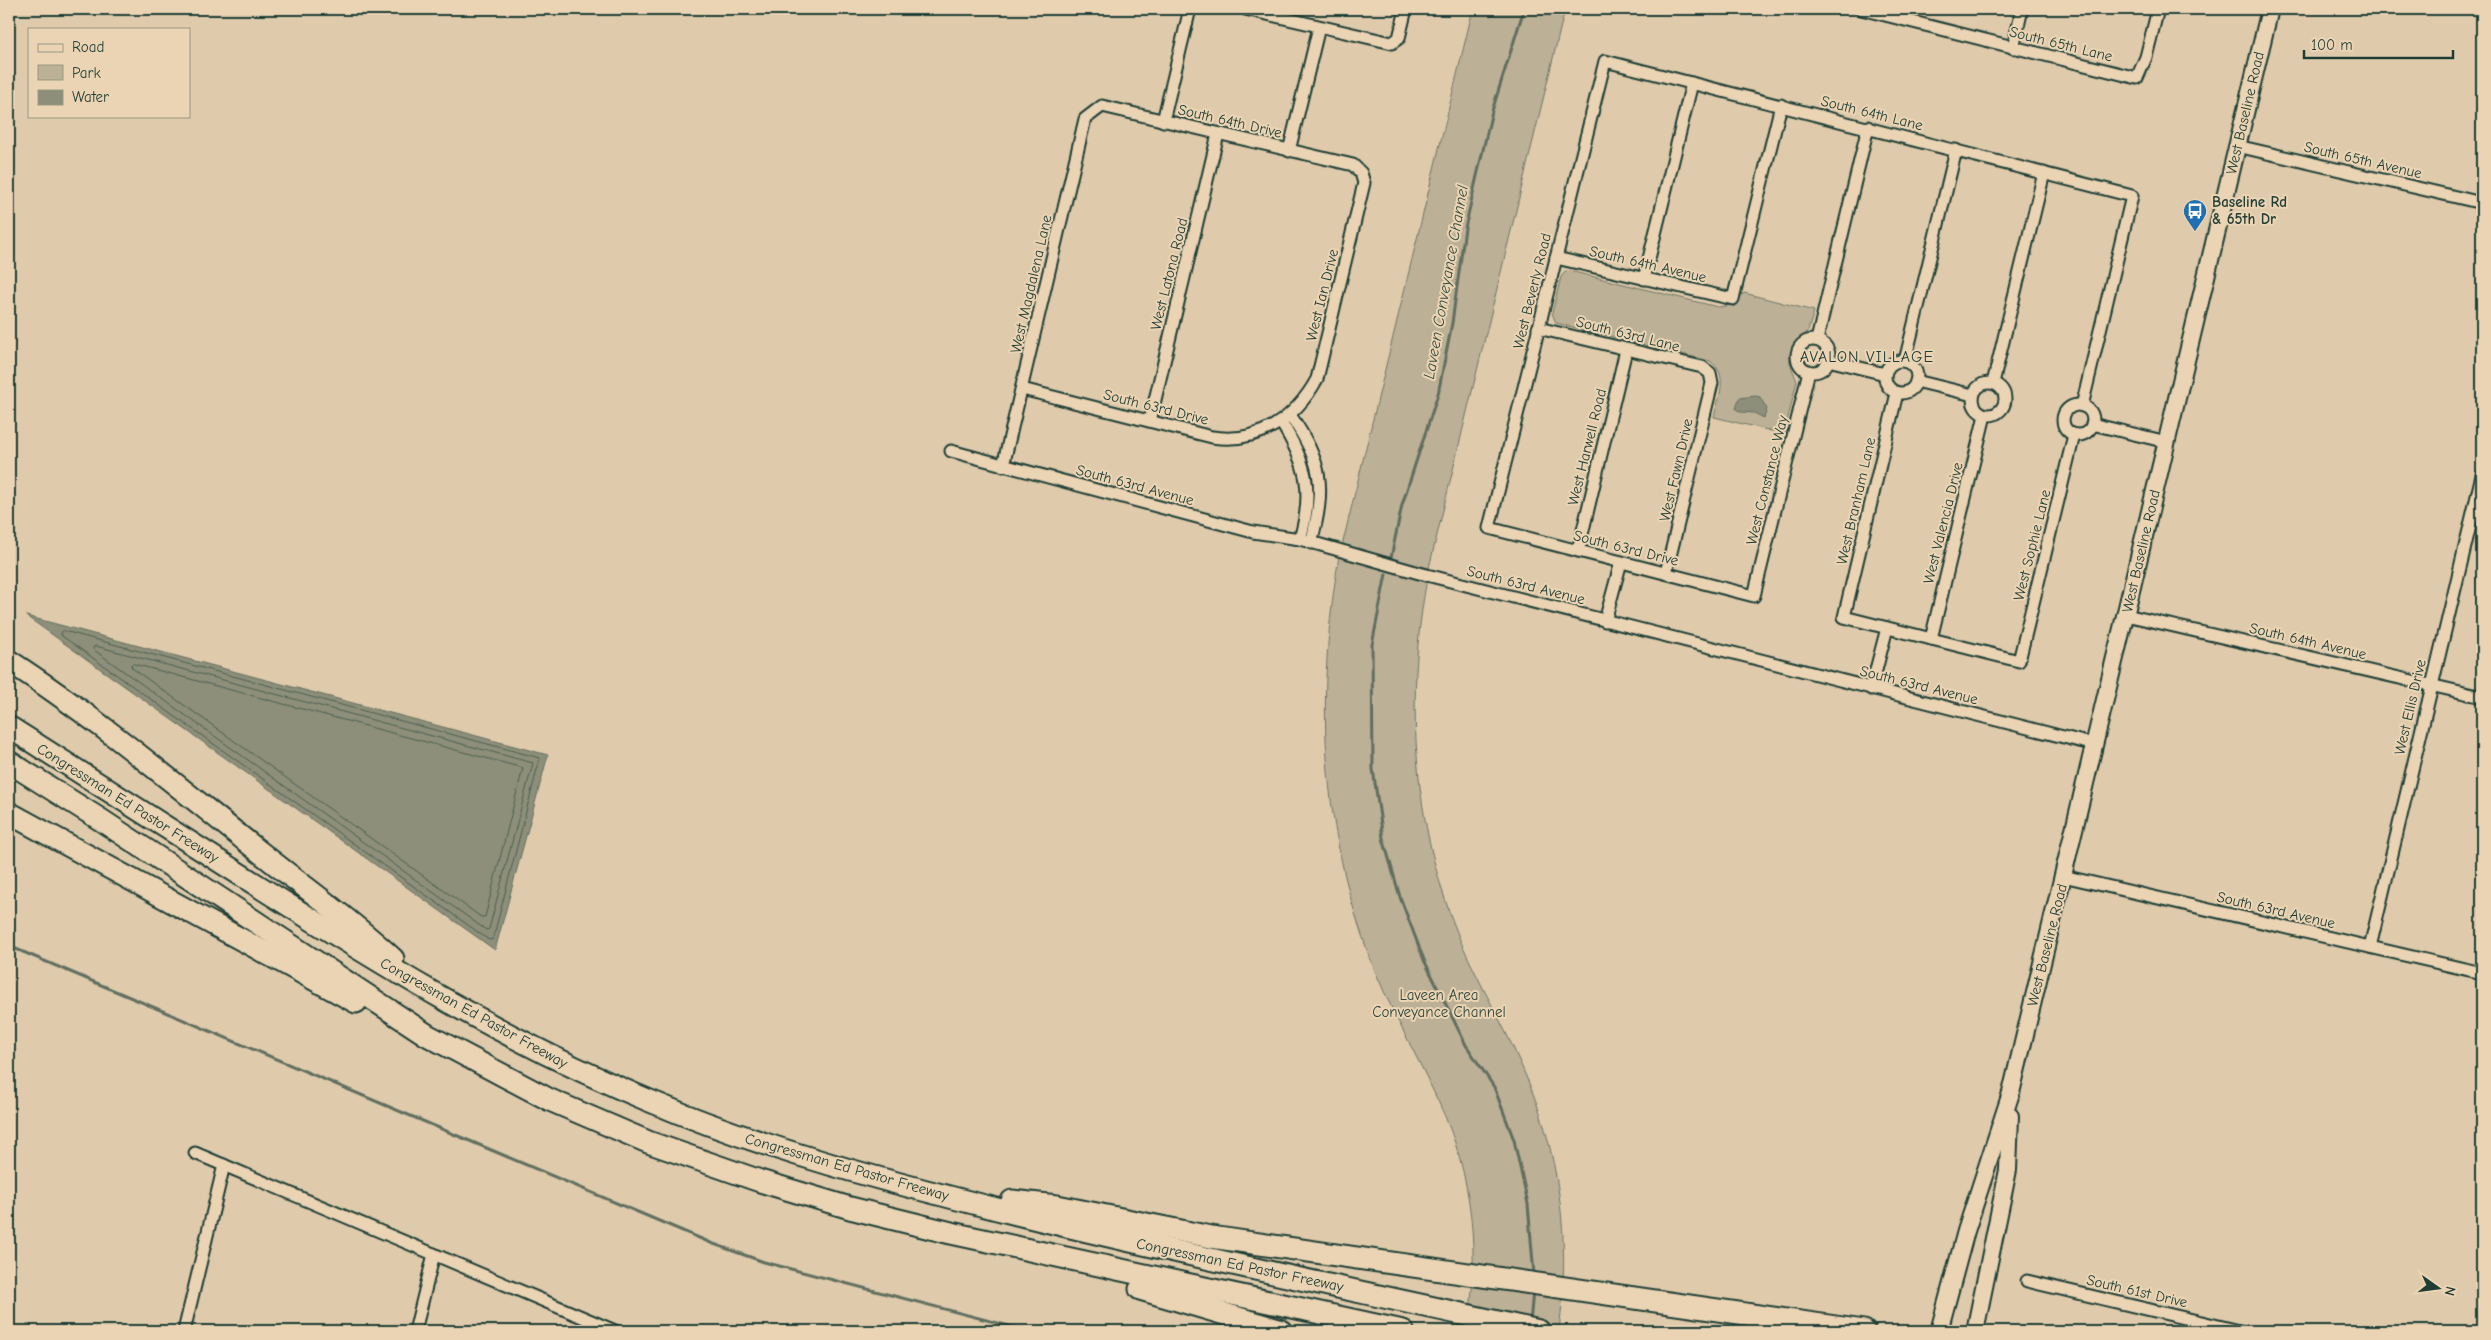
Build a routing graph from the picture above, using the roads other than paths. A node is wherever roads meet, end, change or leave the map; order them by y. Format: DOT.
graph roads {
  1 [pos="1190,9"];
  2 [pos="1248,9"];
  3 [pos="1406,9"];
  4 [pos="1861,9"];
  5 [pos="2022,9"];
  6 [pos="2158,9"];
  7 [pos="2270,9"];
  8 [pos="1886,12"];
  9 [pos="1319,27"];
  10 [pos="2013,48"];
  11 [pos="1605,61"];
  12 [pos="1692,83"];
  13 [pos="1781,105"];
  14 [pos="1092,112"];
  15 [pos="1162,121"];
  16 [pos="1868,127"];
  17 [pos="1218,134"];
  18 [pos="2237,146"];
  19 [pos="1289,150"];
  20 [pos="1956,150"];
  21 [pos="1361,173"];
  22 [pos="2044,173"];
  23 [pos="2482,203"];
  24 [pos="1556,258"];
  25 [pos="1644,279"];
  26 [pos="1538,328"];
  27 [pos="1817,340"];
  28 [pos="1626,350"];
  29 [pos="1828,360"];
  30 [pos="1905,361"];
  31 [pos="1809,371"];
  32 [pos="1710,374"];
  33 [pos="1885,374"];
  34 [pos="1916,381"];
  35 [pos="1993,383"];
  36 [pos="1022,389"];
  37 [pos="1897,393"];
  38 [pos="1973,395"];
  39 [pos="2082,406"];
  40 [pos="1985,415"];
  41 [pos="1286,419"];
  42 [pos="1150,421"];
  43 [pos="2092,424"];
  44 [pos="2074,435"];
  45 [pos="2167,442"];
  46 [pos="952,451"];
  47 [pos="1003,466"];
  48 [pos="2482,475"];
  49 [pos="1490,528"];
  50 [pos="1306,541"];
  51 [pos="1578,551"];
  52 [pos="1621,562"];
  53 [pos="1666,574"];
  54 [pos="1754,596"];
  55 [pos="2126,615"];
  56 [pos="1606,621"];
  57 [pos="1887,628"];
  58 [pos="1931,639"];
  59 [pos="9,661"];
  60 [pos="2431,685"];
  61 [pos="1871,689"];
  62 [pos="2482,697"];
  63 [pos="9,727"];
  64 [pos="2095,745"];
  65 [pos="9,762"];
  66 [pos="9,813"];
  67 [pos="2063,876"];
  68 [pos="2370,946"];
  69 [pos="2482,974"];
  70 [pos="427,990"];
  71 [pos="427,1035"];
  72 [pos="2011,1093"];
  73 [pos="195,1153"];
  74 [pos="224,1165"];
  75 [pos="956,1199"];
  76 [pos="951,1233"];
  77 [pos="434,1254"];
  78 [pos="2027,1281"];
  79 [pos="184,1331"];
  80 [pos="415,1331"];
  81 [pos="615,1331"];
  82 [pos="1282,1331"];
  83 [pos="1403,1331"];
  84 [pos="1539,1331"];
  85 [pos="1864,1331"];
  86 [pos="1939,1331"];
  87 [pos="1975,1331"];
  88 [pos="2240,1331"];
  1 -- 15 [label="street"];
  2 -- 9 [label="street"];
  3 -- 9 [label="street"];
  4 -- 8 [label="street, South 65th Lane"];
  5 -- 10 [label="street"];
  6 -- 10 [label="street, South 65th Lane"];
  7 -- 18 [label="main road, West Baseline Road"];
  8 -- 10 [label="street, South 65th Lane"];
  9 -- 19 [label="street"];
  11 -- 12 [label="street, South 64th Lane"];
  11 -- 24 [label="street, West Beverly Road"];
  12 -- 13 [label="street, South 64th Lane"];
  12 -- 25 [label="street"];
  13 -- 16 [label="street, South 64th Lane"];
  13 -- 25 [label="street, South 64th Avenue"];
  14 -- 15 [label="street, South 64th Drive"];
  14 -- 36 [label="street, West Magdalena Lane"];
  15 -- 17 [label="street, South 64th Drive"];
  16 -- 20 [label="street, South 64th Lane"];
  16 -- 27 [label="street"];
  17 -- 19 [label="street, South 64th Drive"];
  17 -- 42 [label="street, West Latona Road"];
  18 -- 23 [label="street, South 65th Avenue"];
  18 -- 45 [label="main road, West Baseline Road"];
  19 -- 21 [label="street, South 64th Drive"];
  20 -- 22 [label="street, South 64th Lane"];
  20 -- 30 [label="street"];
  21 -- 41 [label="street, West Ian Drive"];
  22 -- 35 [label="street"];
  22 -- 39 [label="street, South 64th Lane"];
  24 -- 25 [label="street, South 64th Avenue"];
  24 -- 26 [label="street, West Beverly Road"];
  26 -- 28 [label="street, South 63rd Lane"];
  26 -- 49 [label="street, West Beverly Road"];
  27 -- 29 [label="street"];
  27 -- 31 [label="street"];
  28 -- 32 [label="street, South 63rd Lane"];
  28 -- 51 [label="street, West Harwell Road"];
  29 -- 31 [label="street"];
  29 -- 33 [label="street"];
  30 -- 33 [label="street"];
  30 -- 34 [label="street"];
  31 -- 54 [label="street, West Constance Way"];
  32 -- 53 [label="street, West Fawn Drive"];
  33 -- 37 [label="street"];
  34 -- 37 [label="street"];
  34 -- 38 [label="street"];
  35 -- 38 [label="street"];
  35 -- 40 [label="street"];
  36 -- 42 [label="street, South 63rd Drive"];
  36 -- 47 [label="street, West Magdalena Lane"];
  37 -- 57 [label="street, West Branham Lane"];
  38 -- 40 [label="street"];
  39 -- 43 [label="street"];
  39 -- 44 [label="street"];
  40 -- 58 [label="street, West Valencia Drive"];
  41 -- 42 [label="street, South 63rd Drive"];
  41 -- 50 [label="street"];
  43 -- 44 [label="street"];
  43 -- 45 [label="street"];
  44 -- 58 [label="street, West Sophie Lane"];
  45 -- 55 [label="main road, West Baseline Road"];
  46 -- 47 [label="street, South 63rd Avenue"];
  47 -- 50 [label="street, South 63rd Avenue"];
  48 -- 60 [label="street, West Ellis Drive"];
  49 -- 51 [label="street, South 63rd Drive"];
  50 -- 56 [label="street, South 63rd Avenue"];
  51 -- 52 [label="street, South 63rd Drive"];
  52 -- 53 [label="street, South 63rd Drive"];
  52 -- 56 [label="street"];
  53 -- 54 [label="street, South 63rd Drive"];
  55 -- 60 [label="street, South 64th Avenue"];
  55 -- 64 [label="main road, West Baseline Road"];
  56 -- 61 [label="street, South 63rd Avenue"];
  57 -- 58 [label="street"];
  57 -- 61 [label="street"];
  59 -- 70 [label="highway"];
  60 -- 62 [label="street, South 64th Avenue"];
  60 -- 68 [label="street, West Ellis Drive"];
  61 -- 64 [label="street, South 63rd Avenue"];
  63 -- 70 [label="highway, Congressman Ed Pastor Freeway"];
  64 -- 67 [label="main road, West Baseline Road"];
  65 -- 71 [label="highway, Congressman Ed Pastor Freeway"];
  66 -- 71 [label="highway"];
  67 -- 68 [label="street, South 63rd Avenue"];
  67 -- 72 [label="main road, West Baseline Road"];
  68 -- 69 [label="street, South 63rd Avenue"];
  70 -- 75 [label="highway, Congressman Ed Pastor Freeway"];
  71 -- 76 [label="highway, Congressman Ed Pastor Freeway"];
  72 -- 86 [label="main road, West Baseline Road"];
  72 -- 87 [label="main road, West Baseline Road"];
  73 -- 74 [label="street"];
  74 -- 77 [label="street"];
  74 -- 79 [label="street"];
  75 -- 84 [label="highway, Congressman Ed Pastor Freeway"];
  75 -- 85 [label="highway"];
  76 -- 82 [label="highway"];
  76 -- 83 [label="highway, Congressman Ed Pastor Freeway"];
  77 -- 80 [label="street"];
  77 -- 81 [label="street"];
  78 -- 88 [label="street, South 61st Drive"];
}
